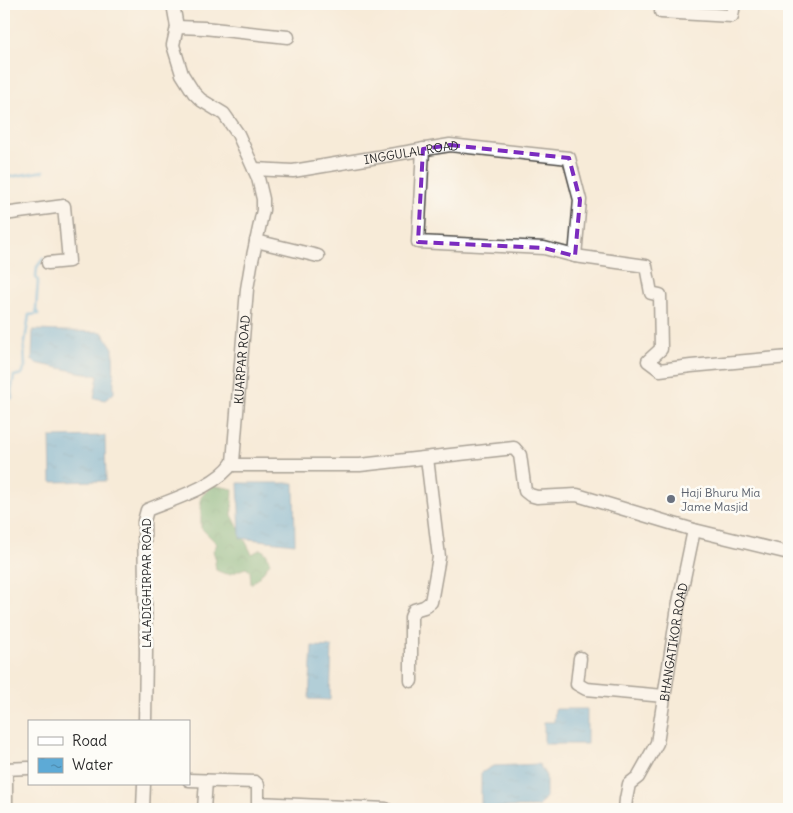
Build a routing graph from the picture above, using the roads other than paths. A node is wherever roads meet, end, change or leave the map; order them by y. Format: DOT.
graph roads {
  1 [pos="173,4"];
  2 [pos="734,4"];
  3 [pos="660,12"];
  4 [pos="177,27"];
  5 [pos="288,36"];
  6 [pos="423,149"];
  7 [pos="254,169"];
  8 [pos="4,214"];
  9 [pos="256,241"];
  10 [pos="318,256"];
  11 [pos="575,256"];
  12 [pos="48,263"];
  13 [pos="789,357"];
  14 [pos="427,458"];
  15 [pos="231,465"];
  16 [pos="694,530"];
  17 [pos="789,553"];
  18 [pos="580,658"];
  19 [pos="411,681"];
  20 [pos="664,696"];
  21 [pos="145,720"];
  22 [pos="28,768"];
  23 [pos="5,769"];
  24 [pos="190,780"];
  25 [pos="206,781"];
  26 [pos="144,786"];
  27 [pos="4,804"];
  28 [pos="258,806"];
  29 [pos="143,809"];
  30 [pos="204,809"];
  31 [pos="386,809"];
  32 [pos="625,809"];
  1 -- 4 [label="street, KUARPAR ROAD"];
  2 -- 3 [label="street"];
  4 -- 5 [label="street"];
  4 -- 7 [label="street, KUARPAR ROAD"];
  6 -- 7 [label="street, INGGULAL ROAD"];
  6 -- 11 [label="street, INGGULAL ROAD"];
  6 -- 11 [label="street"];
  7 -- 9 [label="street, KUARPAR ROAD"];
  8 -- 12 [label="street"];
  9 -- 10 [label="street"];
  9 -- 15 [label="street, KUARPAR ROAD"];
  11 -- 13 [label="street"];
  14 -- 15 [label="street"];
  14 -- 16 [label="street"];
  14 -- 19 [label="street"];
  15 -- 21 [label="street, LALADIGHIRPAR ROAD"];
  16 -- 17 [label="street"];
  16 -- 20 [label="street, BHANGATIKOR ROAD"];
  18 -- 20 [label="street"];
  20 -- 32 [label="street, BHANGATIKOR ROAD"];
  22 -- 23 [label="street"];
  23 -- 27 [label="street"];
  24 -- 25 [label="street"];
  25 -- 28 [label="street"];
  25 -- 30 [label="street"];
  26 -- 29 [label="street"];
  28 -- 31 [label="street"];
}
